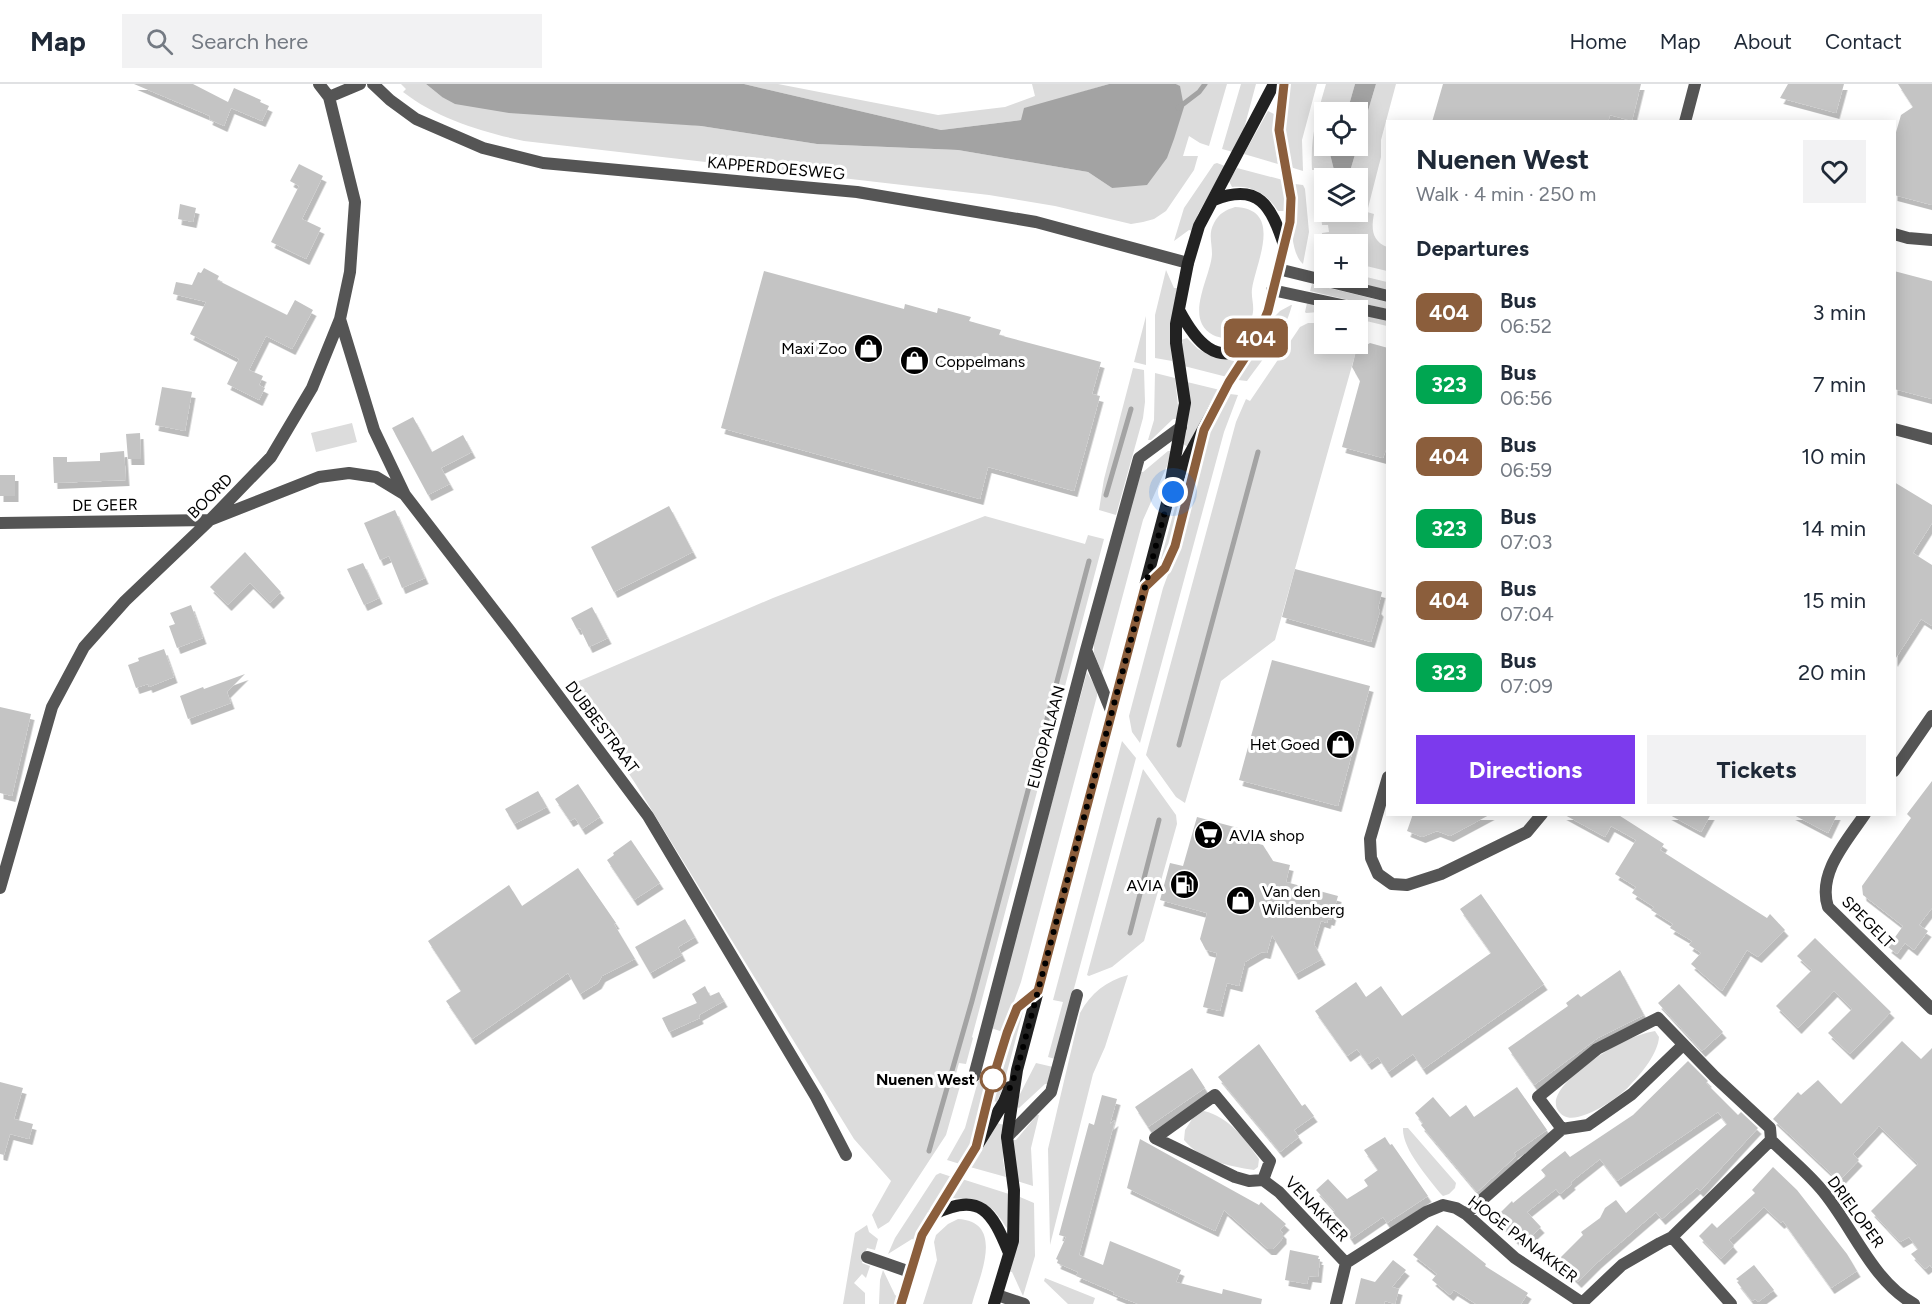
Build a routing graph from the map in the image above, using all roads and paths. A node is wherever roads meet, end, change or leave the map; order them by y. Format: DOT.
graph roads {
  1 [pos="320,84"];
  2 [pos="360,84"];
  3 [pos="373,84"];
  4 [pos="1274,84"];
  5 [pos="1284,84"];
  6 [pos="1695,84"];
  7 [pos="329,97"];
  8 [pos="1686,120"];
  9 [pos="1214,200"];
  10 [pos="1896,235"];
  11 [pos="1932,240"];
  12 [pos="1284,247"];
  13 [pos="1188,263"];
  14 [pos="1278,269"];
  15 [pos="1272,290"];
  16 [pos="1386,296"];
  17 [pos="1179,310"];
  18 [pos="1386,315"];
  19 [pos="340,319"];
  20 [pos="1255,342"];
  21 [pos="1181,427"];
  22 [pos="1896,430"];
  23 [pos="1932,439"];
  24 [pos="405,495"];
  25 [pos="1167,504"];
  26 [pos="210,520"];
  27 [pos="0,523"];
  28 [pos="1086,650"];
  29 [pos="1112,713"];
  30 [pos="1932,716"];
  31 [pos="1896,768"];
  32 [pos="1386,784"];
  33 [pos="1540,816"];
  34 [pos="1864,816"];
  35 [pos="0,888"];
  36 [pos="1077,995"];
  37 [pos="1932,1009"];
  38 [pos="1683,1045"];
  39 [pos="1017,1070"];
  40 [pos="974,1076"];
  41 [pos="1562,1129"];
  42 [pos="1007,1137"];
  43 [pos="1770,1140"];
  44 [pos="846,1155"];
  45 [pos="1263,1180"];
  46 [pos="934,1214"];
  47 [pos="1466,1214"];
  48 [pos="1672,1237"];
  49 [pos="1009,1253"];
  50 [pos="867,1257"];
  51 [pos="1346,1263"];
  52 [pos="910,1272"];
  53 [pos="995,1299"];
  54 [pos="1584,1303"];
  55 [pos="901,1304"];
  56 [pos="1024,1304"];
  57 [pos="1336,1304"];
  58 [pos="1731,1304"];
  59 [pos="1914,1304"];
  1 -- 7 [label="street"];
  2 -- 7 [label="street"];
  3 -- 13 [label="street, KAPPERDOESWEG"];
  4 -- 9 [label="main road"];
  5 -- 12 [label="main road"];
  6 -- 8 [label="street"];
  7 -- 19 [label="street, BOORD"];
  9 -- 12 [label="main road"];
  9 -- 13 [label="main road"];
  10 -- 11 [label="street"];
  12 -- 14 [label="main road"];
  13 -- 17 [label="main road"];
  14 -- 15 [label="main road"];
  14 -- 16 [label="street"];
  15 -- 18 [label="street"];
  15 -- 20 [label="main road"];
  17 -- 20 [label="main road"];
  17 -- 21 [label="main road"];
  19 -- 24 [label="street, DUBBESTRAAT"];
  19 -- 26 [label="street, BOORD"];
  20 -- 25 [label="main road"];
  21 -- 25 [label="main road"];
  21 -- 28 [label="street, EUROPALAAN"];
  22 -- 23 [label="street"];
  24 -- 26 [label="street"];
  24 -- 44 [label="street, DUBBESTRAAT"];
  25 -- 29 [label="main road"];
  26 -- 27 [label="street, DE GEER"];
  26 -- 35 [label="street, BOORD"];
  28 -- 29 [label="street"];
  28 -- 40 [label="street, EUROPALAAN"];
  29 -- 39 [label="main road"];
  30 -- 31 [label="street"];
  32 -- 33 [label="street"];
  34 -- 37 [label="street, SPEGELT"];
  36 -- 42 [label="street"];
  38 -- 41 [label="street"];
  38 -- 41 [label="street, DRIELOPER"];
  38 -- 43 [label="street, DRIELOPER"];
  39 -- 42 [label="main road"];
  39 -- 46 [label="main road"];
  41 -- 47 [label="street"];
  42 -- 49 [label="main road"];
  43 -- 48 [label="street"];
  43 -- 59 [label="street, DRIELOPER"];
  45 -- 45 [label="street, VENAKKER"];
  45 -- 51 [label="street, VENAKKER"];
  46 -- 49 [label="main road"];
  46 -- 52 [label="main road"];
  47 -- 51 [label="street, HOGE PANAKKER"];
  47 -- 54 [label="street, HOGE PANAKKER"];
  48 -- 54 [label="street, HOGE PANAKKER"];
  48 -- 58 [label="street"];
  49 -- 53 [label="main road"];
  50 -- 52 [label="street"];
  51 -- 57 [label="street"];
  52 -- 55 [label="main road"];
  53 -- 56 [label="street"];
}
